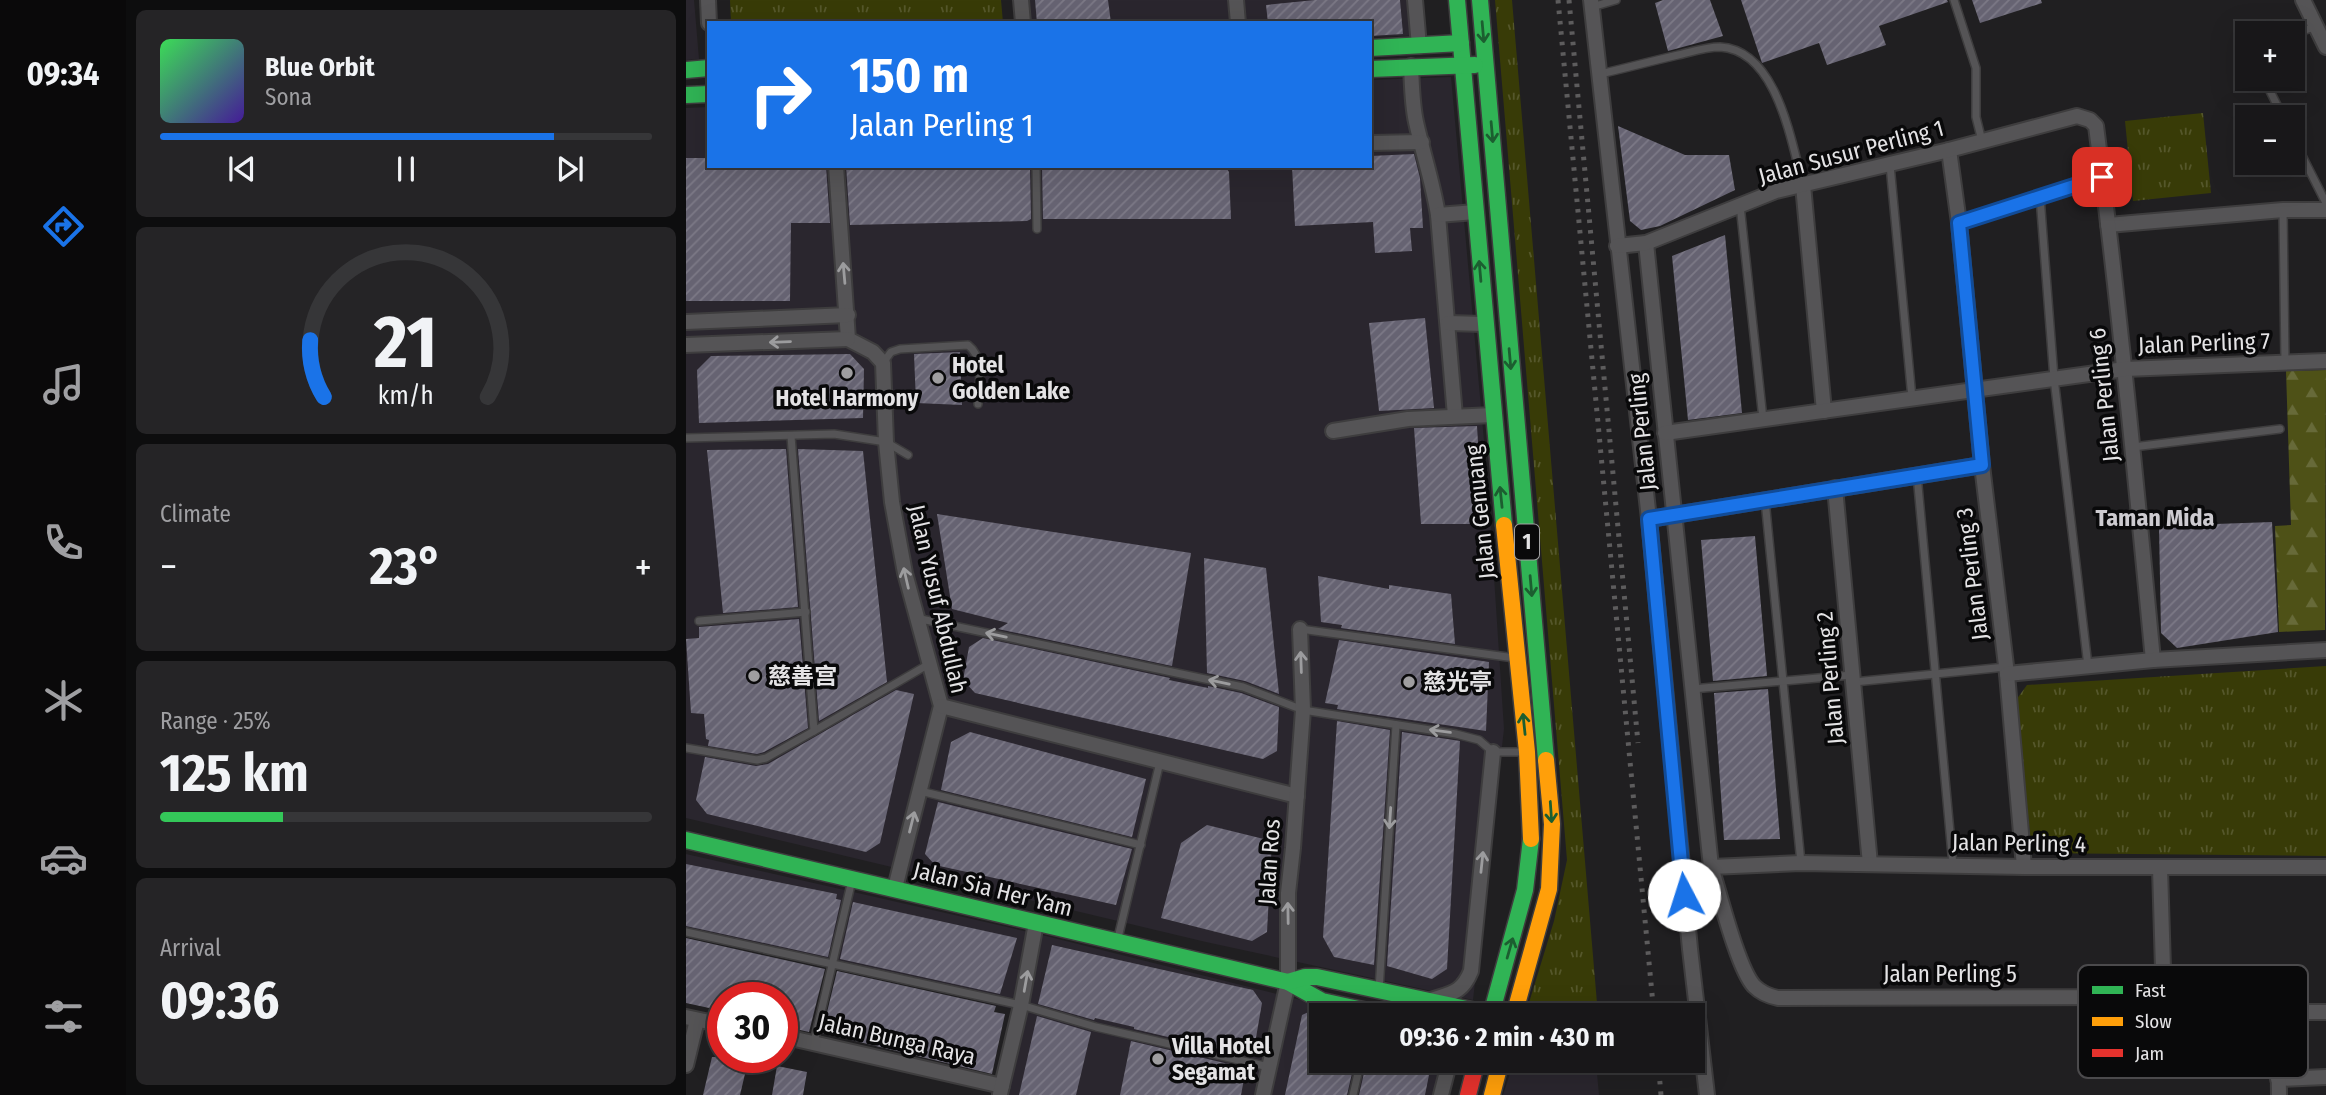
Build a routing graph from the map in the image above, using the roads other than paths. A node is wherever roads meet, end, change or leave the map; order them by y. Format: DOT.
graph roads {
  1 [pos="708,0"];
  2 [pos="1021,0"];
  3 [pos="1236,0"];
  4 [pos="1415,0"];
  5 [pos="1457,0"];
  6 [pos="1480,0"];
  7 [pos="1616,0"];
  8 [pos="1954,0"];
  9 [pos="2303,0"];
  10 [pos="1592,4"];
  11 [pos="709,21"];
  12 [pos="1023,21"];
  13 [pos="1238,21"];
  14 [pos="2321,24"];
  15 [pos="1461,43"];
  16 [pos="1419,46"];
  17 [pos="2326,47"];
  18 [pos="1372,48"];
  19 [pos="1486,64"];
  20 [pos="1411,66"];
  21 [pos="1462,66"];
  22 [pos="707,68"];
  23 [pos="1372,69"];
  24 [pos="686,70"];
  25 [pos="1599,74"];
  26 [pos="707,94"];
  27 [pos="686,95"];
  28 [pos="2096,126"];
  29 [pos="1982,141"];
  30 [pos="1372,142"];
  31 [pos="1422,142"];
  32 [pos="1949,150"];
  33 [pos="2305,162"];
  34 [pos="1889,164"];
  35 [pos="836,168"];
  36 [pos="1036,168"];
  37 [pos="2102,177"];
  38 [pos="1803,185"];
  39 [pos="2040,197"];
  40 [pos="2326,203"];
  41 [pos="1740,205"];
  42 [pos="2283,210"];
  43 [pos="2326,210"];
  44 [pos="1475,212"];
  45 [pos="1438,215"];
  46 [pos="1959,223"];
  47 [pos="2108,225"];
  48 [pos="1037,229"];
  49 [pos="1646,243"];
  50 [pos="1617,246"];
  51 [pos="848,315"];
  52 [pos="686,322"];
  53 [pos="1448,323"];
  54 [pos="1484,324"];
  55 [pos="848,339"];
  56 [pos="686,345"];
  57 [pos="2326,360"];
  58 [pos="2285,362"];
  59 [pos="883,363"];
  60 [pos="2125,369"];
  61 [pos="2054,378"];
  62 [pos="1974,390"];
  63 [pos="1912,398"];
  64 [pos="978,404"];
  65 [pos="1824,411"];
  66 [pos="1493,415"];
  67 [pos="1455,416"];
  68 [pos="1763,419"];
  69 [pos="2280,429"];
  70 [pos="1334,431"];
  71 [pos="1665,433"];
  72 [pos="791,436"];
  73 [pos="686,438"];
  74 [pos="886,442"];
  75 [pos="2132,447"];
  76 [pos="908,455"];
  77 [pos="1982,465"];
  78 [pos="1917,475"];
  79 [pos="1835,488"];
  80 [pos="1765,500"];
  81 [pos="1674,514"];
  82 [pos="1649,519"];
  83 [pos="806,612"];
  84 [pos="916,618"];
  85 [pos="699,621"];
  86 [pos="1300,629"];
  87 [pos="2326,650"];
  88 [pos="1517,659"];
  89 [pos="2153,660"];
  90 [pos="929,664"];
  91 [pos="2088,666"];
  92 [pos="2006,671"];
  93 [pos="1937,676"];
  94 [pos="1853,679"];
  95 [pos="1784,680"];
  96 [pos="1691,689"];
  97 [pos="941,706"];
  98 [pos="1303,710"];
  99 [pos="1396,725"];
  100 [pos="814,731"];
  101 [pos="686,748"];
  102 [pos="1493,752"];
  103 [pos="1527,752"];
  104 [pos="1160,762"];
  105 [pos="919,790"];
  106 [pos="1297,796"];
  107 [pos="686,840"];
  108 [pos="1141,845"];
  109 [pos="1801,863"];
  110 [pos="1870,864"];
  111 [pos="1953,865"];
  112 [pos="1711,867"];
  113 [pos="2024,867"];
  114 [pos="2326,867"];
  115 [pos="2160,868"];
  116 [pos="852,879"];
  117 [pos="895,888"];
  118 [pos="1036,923"];
  119 [pos="686,932"];
  120 [pos="1117,943"];
  121 [pos="834,963"];
  122 [pos="2163,965"];
  123 [pos="1289,982"];
  124 [pos="1379,991"];
  125 [pos="2078,997"];
  126 [pos="1426,1001"];
  127 [pos="1330,1003"];
  128 [pos="1435,1003"];
  129 [pos="1495,1003"];
  130 [pos="1517,1003"];
  131 [pos="1021,1005"];
  132 [pos="2308,1013"];
  133 [pos="2326,1013"];
  134 [pos="691,1019"];
  135 [pos="798,1039"];
  136 [pos="814,1042"];
  137 [pos="686,1065"];
  138 [pos="1269,1066"];
  139 [pos="1358,1073"];
  140 [pos="1447,1073"];
  141 [pos="1474,1073"];
  142 [pos="1498,1073"];
  143 [pos="2326,1077"];
  144 [pos="2302,1078"];
  145 [pos="2308,1078"];
  146 [pos="2278,1079"];
  147 [pos="1001,1090"];
  148 [pos="1263,1095"];
  149 [pos="1353,1095"];
  150 [pos="1441,1095"];
  151 [pos="1468,1095"];
  152 [pos="1492,1095"];
  153 [pos="1707,1095"];
  154 [pos="2279,1095"];
  1 -- 11 [label="street"];
  2 -- 12 [label="street"];
  3 -- 13 [label="street"];
  4 -- 16 [label="street"];
  5 -- 15 [label="main road, Jalan Genuang / 1"];
  6 -- 19 [label="main road, Jalan Genuang / 1, one-way"];
  7 -- 10 [label="lane"];
  8 -- 29 [label="lane"];
  9 -- 14 [label="street"];
  10 -- 25 [label="street"];
  14 -- 17 [label="street"];
  15 -- 16 [label="main road"];
  15 -- 21 [label="main road, Jalan Genuang / 1"];
  16 -- 18 [label="main road"];
  19 -- 21 [label="main road"];
  19 -- 130 [label="main road, Jalan Genuang / 1, one-way"];
  20 -- 21 [label="main road"];
  20 -- 23 [label="main road"];
  20 -- 31 [label="street"];
  21 -- 44 [label="main road, Jalan Genuang / 1"];
  22 -- 24 [label="main road"];
  25 -- 38 [label="lane"];
  25 -- 50 [label="street"];
  26 -- 27 [label="main road"];
  28 -- 29 [label="street, Jalan Susur Perling 1"];
  28 -- 37 [label="street, Jalan Perling 6"];
  29 -- 32 [label="street, Jalan Susur Perling 1"];
  30 -- 31 [label="street"];
  31 -- 45 [label="street"];
  32 -- 34 [label="street, Jalan Susur Perling 1"];
  32 -- 46 [label="street, Jalan Perling 3"];
  33 -- 40 [label="lane"];
  34 -- 38 [label="street, Jalan Susur Perling 1"];
  34 -- 63 [label="lane"];
  51 -- 35 [label="street, one-way"];
  36 -- 48 [label="lane"];
  37 -- 39 [label="lane"];
  37 -- 47 [label="street, Jalan Perling 6"];
  38 -- 41 [label="street, Jalan Susur Perling 1"];
  38 -- 65 [label="street"];
  39 -- 46 [label="lane"];
  39 -- 61 [label="lane"];
  41 -- 49 [label="street, Jalan Susur Perling 1"];
  41 -- 68 [label="lane"];
  42 -- 43 [label="street"];
  42 -- 47 [label="street"];
  42 -- 58 [label="lane"];
  44 -- 45 [label="street"];
  54 -- 44 [label="main road, Jalan Genuang / 1, one-way"];
  45 -- 53 [label="street"];
  46 -- 62 [label="street, Jalan Perling 3"];
  47 -- 60 [label="street, Jalan Perling 6"];
  49 -- 50 [label="street, Jalan Susur Perling 1"];
  49 -- 71 [label="street, Jalan Perling"];
  50 -- 82 [label="street"];
  51 -- 52 [label="street"];
  51 -- 55 [label="street"];
  53 -- 54 [label="street"];
  53 -- 67 [label="street"];
  54 -- 66 [label="main road, Jalan Genuang / 1"];
  55 -- 56 [label="street, one-way"];
  55 -- 59 [label="street"];
  57 -- 58 [label="street, Jalan Perling 7"];
  58 -- 60 [label="street, Jalan Perling 7"];
  59 -- 64 [label="lane"];
  59 -- 74 [label="street, Jalan Yusuf Abdullah"];
  60 -- 61 [label="street, Jalan Perling 7"];
  60 -- 75 [label="street, Jalan Perling 6"];
  61 -- 62 [label="street, Jalan Perling 7"];
  61 -- 91 [label="lane"];
  62 -- 63 [label="street, Jalan Perling 7"];
  62 -- 77 [label="street, Jalan Perling 3"];
  63 -- 65 [label="street, Jalan Perling 7"];
  65 -- 68 [label="street, Jalan Perling 7"];
  66 -- 67 [label="street"];
  88 -- 66 [label="main road, Jalan Genuang / 1, one-way"];
  67 -- 70 [label="street"];
  68 -- 71 [label="street, Jalan Perling 7"];
  69 -- 75 [label="lane"];
  71 -- 81 [label="street, Jalan Perling"];
  72 -- 73 [label="lane"];
  72 -- 74 [label="lane"];
  72 -- 83 [label="lane"];
  74 -- 76 [label="lane"];
  84 -- 74 [label="street, Jalan Yusuf Abdullah, one-way"];
  75 -- 89 [label="street, Jalan Perling 6"];
  77 -- 78 [label="street"];
  77 -- 92 [label="street, Jalan Perling 3"];
  78 -- 79 [label="street"];
  78 -- 93 [label="lane"];
  79 -- 80 [label="street"];
  79 -- 94 [label="street, Jalan Perling 2"];
  80 -- 81 [label="street"];
  80 -- 95 [label="lane"];
  81 -- 82 [label="street"];
  81 -- 96 [label="street, Jalan Perling"];
  82 -- 153 [label="street"];
  83 -- 85 [label="lane"];
  83 -- 100 [label="lane"];
  84 -- 90 [label="street, Jalan Yusuf Abdullah"];
  98 -- 84 [label="lane, one-way"];
  86 -- 88 [label="lane"];
  98 -- 86 [label="street, Jalan Ros, one-way"];
  87 -- 89 [label="street"];
  103 -- 88 [label="main road, Jalan Genuang / 1, one-way"];
  89 -- 91 [label="street"];
  90 -- 97 [label="street, Jalan Yusuf Abdullah"];
  90 -- 100 [label="lane"];
  91 -- 92 [label="street"];
  92 -- 93 [label="lane"];
  92 -- 113 [label="street, Jalan Perling 3"];
  93 -- 94 [label="lane"];
  93 -- 111 [label="lane"];
  94 -- 95 [label="lane"];
  94 -- 110 [label="street, Jalan Perling 2"];
  95 -- 96 [label="lane"];
  95 -- 109 [label="lane"];
  96 -- 112 [label="street, Jalan Perling"];
  97 -- 104 [label="street"];
  97 -- 105 [label="street, Jalan Yusuf Abdullah"];
  98 -- 99 [label="lane"];
  98 -- 106 [label="street, Jalan Ros"];
  102 -- 99 [label="lane, one-way"];
  99 -- 124 [label="lane, one-way"];
  100 -- 101 [label="lane"];
  102 -- 103 [label="lane"];
  126 -- 102 [label="street, one-way"];
  129 -- 103 [label="main road, Jalan Genuang / 1, one-way"];
  104 -- 106 [label="street"];
  104 -- 108 [label="lane"];
  105 -- 108 [label="lane"];
  117 -- 105 [label="street, Jalan Yusuf Abdullah, one-way"];
  123 -- 106 [label="street, Jalan Ros, one-way"];
  107 -- 116 [label="main road, Jalan Sia Her Yam"];
  108 -- 120 [label="lane"];
  109 -- 110 [label="street, Jalan Perling 4"];
  109 -- 112 [label="street, Jalan Perling 4"];
  110 -- 111 [label="street, Jalan Perling 4"];
  111 -- 113 [label="street, Jalan Perling 4"];
  112 -- 125 [label="street, Jalan Perling 5"];
  113 -- 115 [label="street, Jalan Perling 4"];
  114 -- 115 [label="street, Jalan Perling 4"];
  115 -- 122 [label="street, Jalan Perling 5"];
  116 -- 117 [label="main road, Jalan Sia Her Yam"];
  116 -- 121 [label="lane"];
  117 -- 118 [label="main road, Jalan Sia Her Yam"];
  118 -- 120 [label="main road, Jalan Sia Her Yam"];
  131 -- 118 [label="street, one-way"];
  119 -- 121 [label="lane"];
  120 -- 123 [label="main road, Jalan Sia Her Yam"];
  121 -- 131 [label="lane"];
  121 -- 136 [label="lane"];
  123 -- 124 [label="main road, Jalan Sia Her Yam"];
  123 -- 127 [label="main road, Jalan Sia Her Yam"];
  123 -- 138 [label="street, Jalan Ros"];
  124 -- 126 [label="main road, Jalan Sia Her Yam"];
  126 -- 128 [label="main road, Jalan Sia Her Yam"];
  131 -- 138 [label="lane"];
  131 -- 147 [label="street"];
  132 -- 133 [label="street"];
  134 -- 137 [label="street"];
  135 -- 136 [label="street, Jalan Bunga Raya"];
  136 -- 147 [label="street, Jalan Bunga Raya"];
  138 -- 148 [label="street, Jalan Ros"];
  139 -- 149 [label="lane"];
  140 -- 150 [label="street"];
  141 -- 151 [label="main road"];
  142 -- 152 [label="main road"];
  143 -- 145 [label="street"];
  144 -- 146 [label="street"];
  146 -- 154 [label="street"];
}
